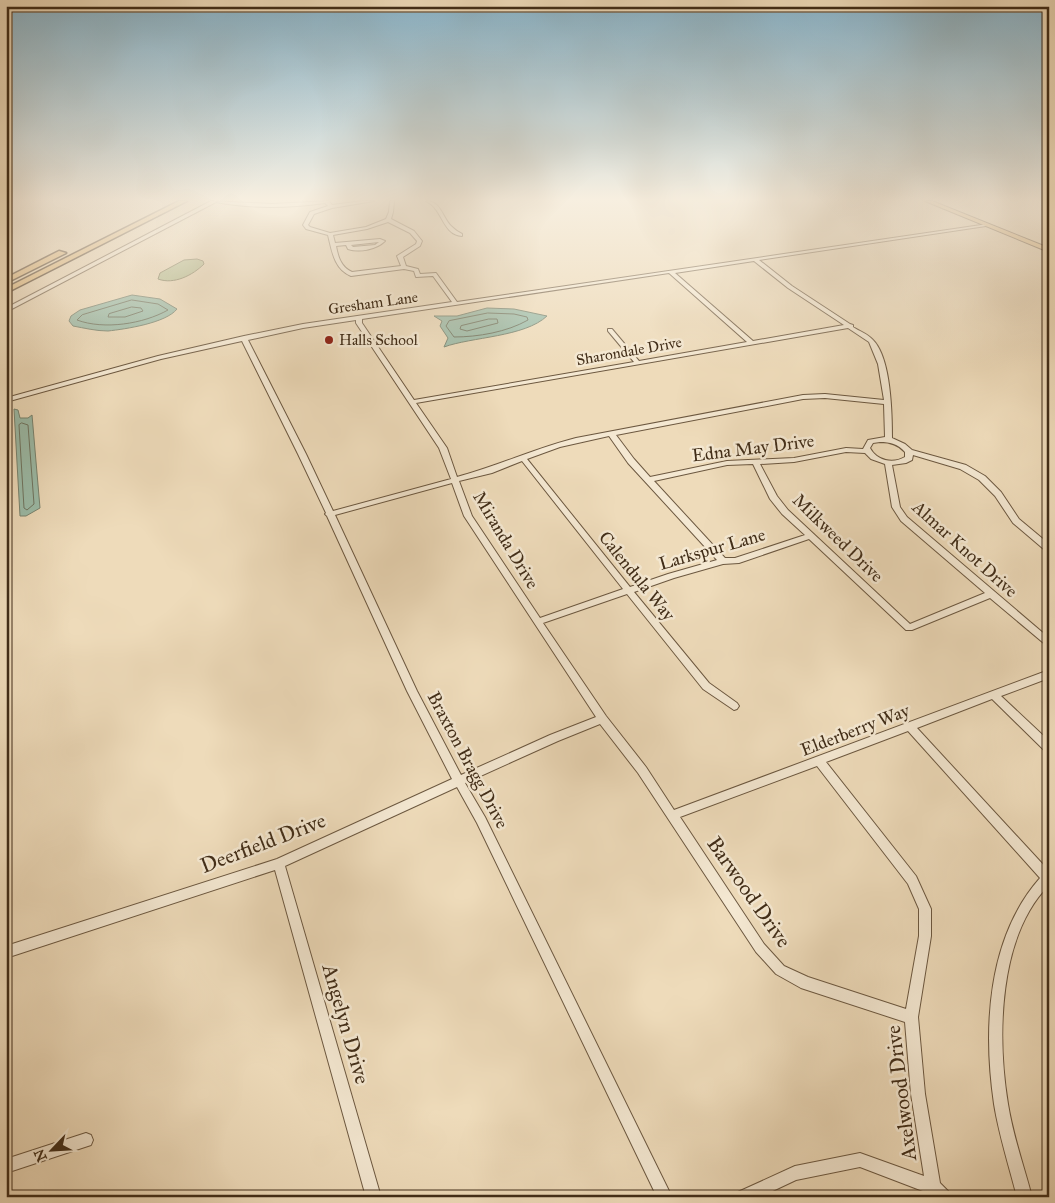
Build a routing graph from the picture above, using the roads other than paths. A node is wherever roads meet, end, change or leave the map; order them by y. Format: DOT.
graph roads {
  1 [pos="53,257"];
  2 [pos="73,257"];
  3 [pos="108,257"];
  4 [pos="337,257"];
  5 [pos="400,257"];
  6 [pos="775,257"];
  7 [pos="756,260"];
  8 [pos="404,267"];
  9 [pos="416,271"];
  10 [pos="671,272"];
  11 [pos="6,281"];
  12 [pos="6,291"];
  13 [pos="456,304"];
  14 [pos="6,310"];
  15 [pos="359,318"];
  16 [pos="851,326"];
  17 [pos="610,330"];
  18 [pos="244,338"];
  19 [pos="751,343"];
  20 [pos="638,362"];
  21 [pos="6,400"];
  22 [pos="412,402"];
  23 [pos="886,402"];
  24 [pos="610,433"];
  25 [pos="888,440"];
  26 [pos="866,450"];
  27 [pos="909,452"];
  28 [pos="523,458"];
  29 [pos="756,462"];
  30 [pos="888,463"];
  31 [pos="648,480"];
  32 [pos="455,481"];
  33 [pos="330,514"];
  34 [pos="811,536"];
  35 [pos="1049,549"];
  36 [pos="723,561"];
  37 [pos="628,591"];
  38 [pos="990,594"];
  39 [pos="537,622"];
  40 [pos="1049,643"];
  41 [pos="1049,674"];
  42 [pos="994,695"];
  43 [pos="734,706"];
  44 [pos="602,719"];
  45 [pos="910,727"];
  46 [pos="1049,748"];
  47 [pos="819,761"];
  48 [pos="642,770"];
  49 [pos="459,783"];
  50 [pos="673,815"];
  51 [pos="280,863"];
  52 [pos="1048,878"];
  53 [pos="6,952"];
  54 [pos="911,1017"];
  55 [pos="86,1140"];
  56 [pos="6,1166"];
  57 [pos="939,1192"];
  58 [pos="374,1197"];
  59 [pos="665,1197"];
  60 [pos="743,1197"];
  61 [pos="1026,1197"];
  1 -- 11 [label="highway"];
  2 -- 12 [label="highway"];
  3 -- 14 [label="street"];
  4 -- 8 [label="street"];
  5 -- 8 [label="street"];
  6 -- 7 [label="street, Gresham Lane"];
  7 -- 10 [label="street, Gresham Lane"];
  7 -- 16 [label="street"];
  8 -- 9 [label="street"];
  9 -- 13 [label="street"];
  10 -- 13 [label="street, Gresham Lane"];
  10 -- 19 [label="street"];
  13 -- 15 [label="street, Gresham Lane"];
  15 -- 18 [label="street, Gresham Lane"];
  15 -- 22 [label="street, Miranda Drive"];
  16 -- 19 [label="street, Sharondale Drive"];
  16 -- 23 [label="street"];
  17 -- 20 [label="street"];
  18 -- 21 [label="street, Gresham Lane"];
  18 -- 33 [label="street, Braxton Bragg Drive"];
  19 -- 20 [label="street, Sharondale Drive"];
  20 -- 22 [label="street, Sharondale Drive"];
  22 -- 32 [label="street, Miranda Drive"];
  23 -- 24 [label="street"];
  23 -- 25 [label="street"];
  24 -- 28 [label="street"];
  24 -- 31 [label="street"];
  25 -- 26 [label="street"];
  25 -- 27 [label="street"];
  26 -- 29 [label="street, Edna May Drive"];
  26 -- 30 [label="street"];
  27 -- 30 [label="street"];
  27 -- 35 [label="street"];
  28 -- 32 [label="street"];
  28 -- 37 [label="street, Calendula Way"];
  29 -- 31 [label="street, Edna May Drive"];
  29 -- 34 [label="street, Milkweed Drive"];
  30 -- 38 [label="street, Almar Knot Drive"];
  31 -- 36 [label="street"];
  32 -- 33 [label="street"];
  32 -- 39 [label="street, Miranda Drive"];
  33 -- 49 [label="street, Braxton Bragg Drive"];
  34 -- 36 [label="street, Larkspur Lane"];
  34 -- 38 [label="street, Milkweed Drive"];
  36 -- 37 [label="street, Larkspur Lane"];
  37 -- 39 [label="street, Larkspur Lane"];
  37 -- 43 [label="street, Calendula Way"];
  38 -- 40 [label="street, Almar Knot Drive"];
  39 -- 44 [label="street, Miranda Drive"];
  41 -- 42 [label="street, Elderberry Way"];
  42 -- 45 [label="street, Elderberry Way"];
  42 -- 46 [label="street"];
  44 -- 48 [label="street, Miranda Drive"];
  44 -- 49 [label="street, Deerfield Drive"];
  45 -- 47 [label="street, Elderberry Way"];
  45 -- 52 [label="street"];
  47 -- 50 [label="street, Elderberry Way"];
  47 -- 54 [label="street, Axelwood Drive"];
  48 -- 50 [label="street, Barwood Drive"];
  49 -- 51 [label="street, Deerfield Drive"];
  49 -- 59 [label="street, Braxton Bragg Drive"];
  50 -- 54 [label="street, Barwood Drive"];
  51 -- 53 [label="street, Deerfield Drive"];
  51 -- 58 [label="street, Angelyn Drive"];
  52 -- 61 [label="street"];
  54 -- 57 [label="street, Axelwood Drive"];
  55 -- 56 [label="street"];
  57 -- 60 [label="street"];
}
